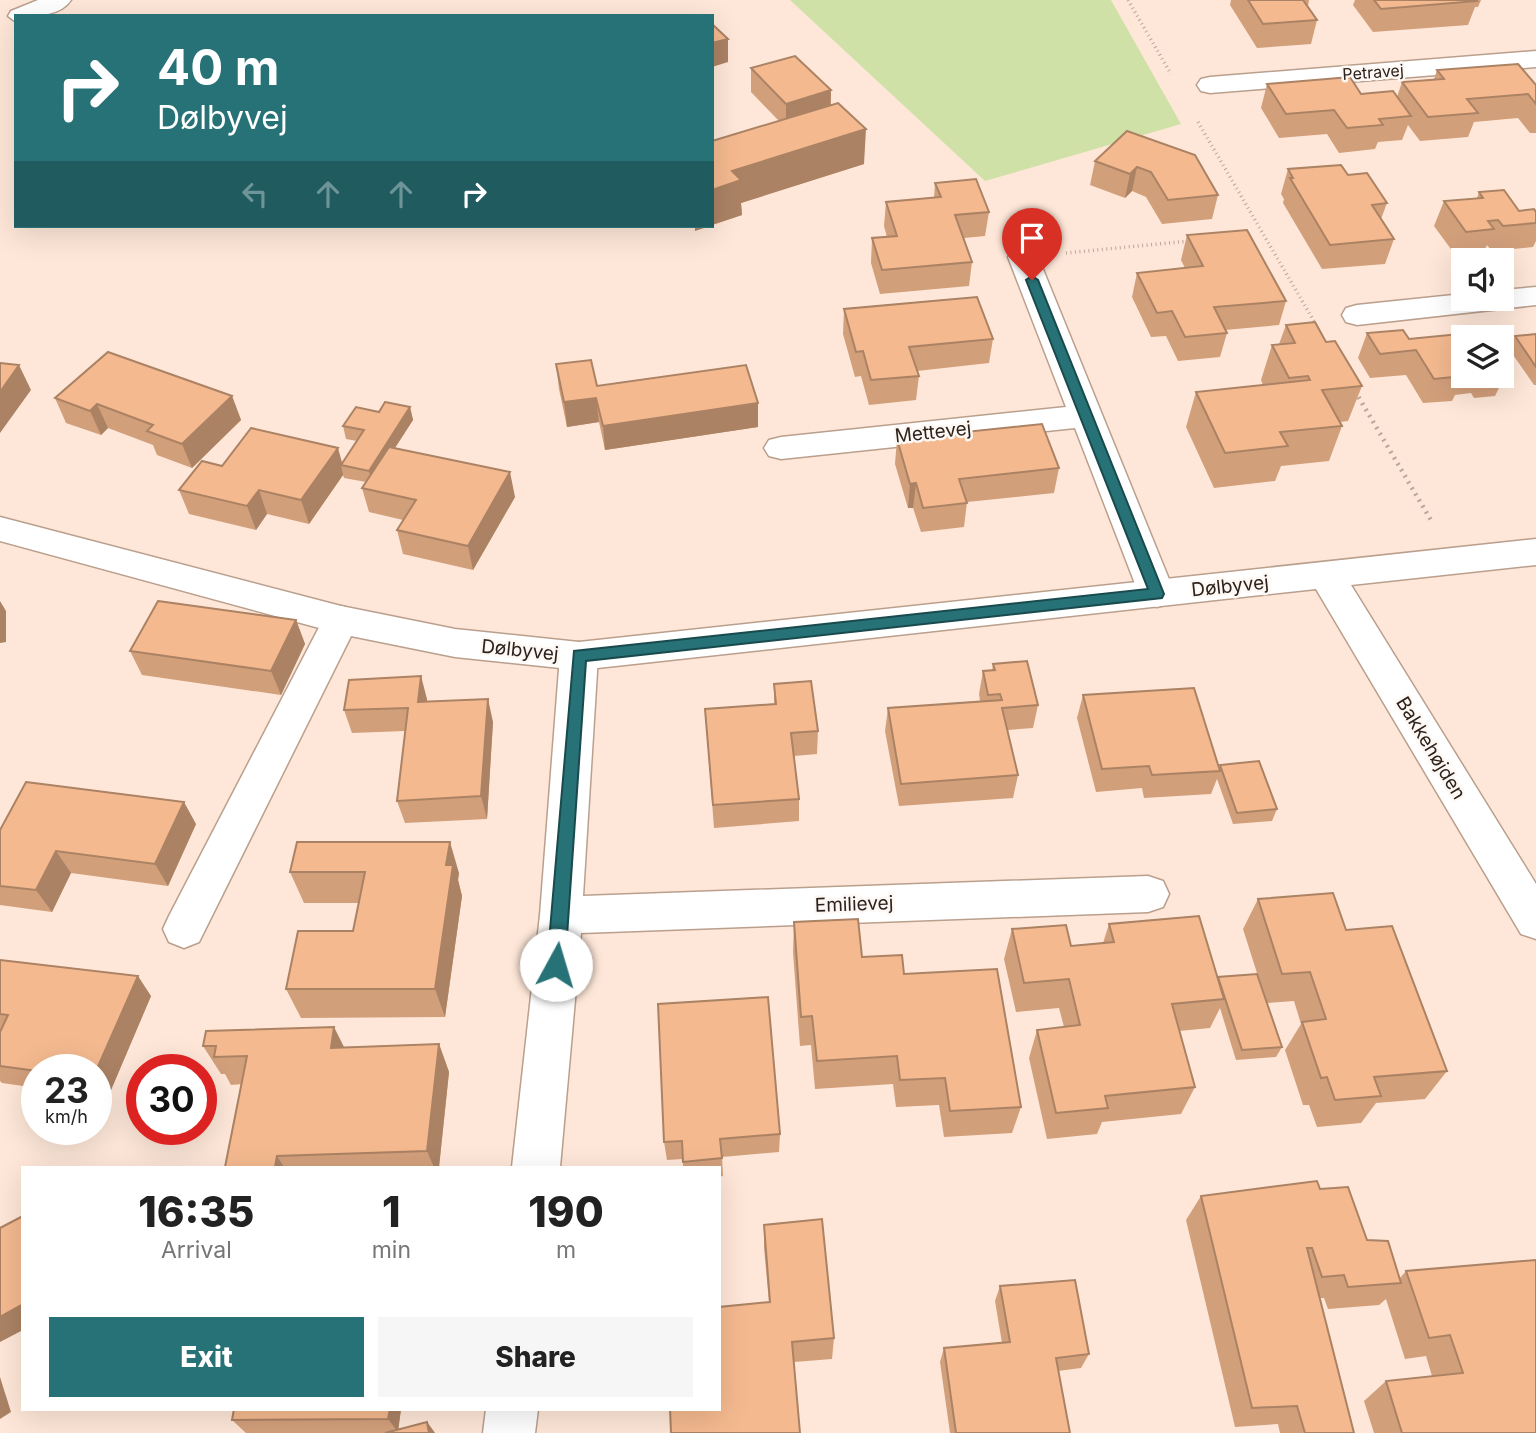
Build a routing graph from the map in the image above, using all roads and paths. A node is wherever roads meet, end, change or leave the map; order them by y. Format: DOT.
graph roads {
  1 [pos="59,0"];
  2 [pos="1128,0"];
  3 [pos="25,14"];
  4 [pos="1536,59"];
  5 [pos="1172,75"];
  6 [pos="1210,85"];
  7 [pos="1197,120"];
  8 [pos="1196,241"];
  9 [pos="1023,257"];
  10 [pos="1536,296"];
  11 [pos="1357,314"];
  12 [pos="1315,323"];
  13 [pos="1350,382"];
  14 [pos="1085,416"];
  15 [pos="780,448"];
  16 [pos="1421,524"];
  17 [pos="0,529"];
  18 [pos="1536,552"];
  19 [pos="1326,575"];
  20 [pos="1157,594"];
  21 [pos="341,620"];
  22 [pos="579,656"];
  23 [pos="1148,894"];
  24 [pos="561,915"];
  25 [pos="1536,920"];
  26 [pos="184,929"];
  27 [pos="536,1166"];
  28 [pos="512,1411"];
  29 [pos="509,1433"];
  1 -- 3 [label="street"];
  2 -- 5 [label="path"];
  4 -- 6 [label="street, Petravej"];
  7 -- 12 [label="path"];
  8 -- 9 [label="path"];
  9 -- 14 [label="street"];
  10 -- 11 [label="street"];
  13 -- 16 [label="path"];
  14 -- 15 [label="street, Mettevej"];
  14 -- 20 [label="street"];
  17 -- 21 [label="street, Dølbyvej"];
  18 -- 19 [label="street, Dølbyvej"];
  19 -- 20 [label="street, Dølbyvej"];
  19 -- 25 [label="street, Bakkehøjden"];
  20 -- 22 [label="street, Dølbyvej"];
  21 -- 22 [label="street, Dølbyvej"];
  21 -- 26 [label="street"];
  22 -- 24 [label="street"];
  23 -- 24 [label="street, Emilievej"];
  24 -- 27 [label="street"];
  28 -- 29 [label="street"];
}
